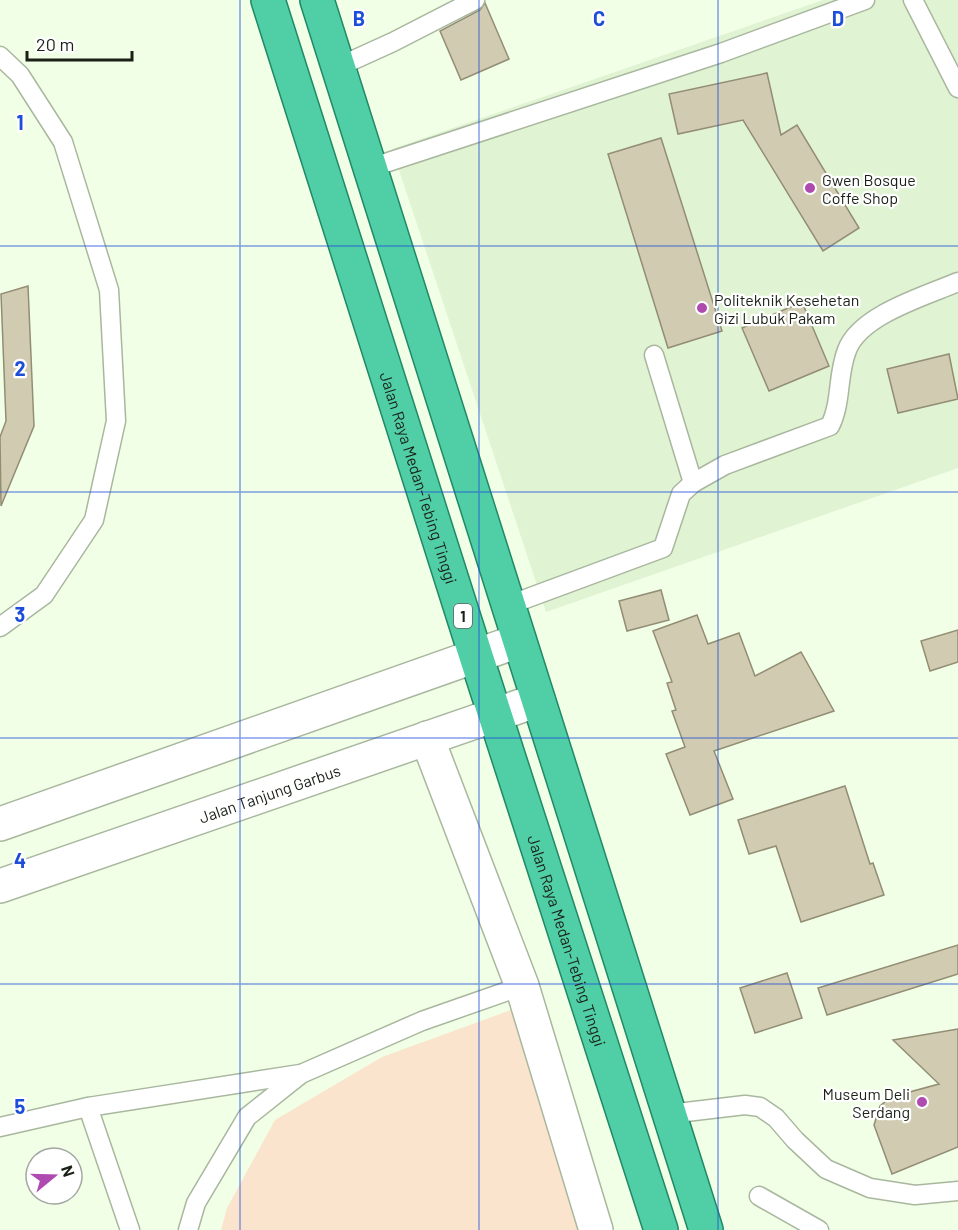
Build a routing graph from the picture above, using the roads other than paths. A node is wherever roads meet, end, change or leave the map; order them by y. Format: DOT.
graph roads {
  1 [pos="268,0"];
  2 [pos="317,0"];
  3 [pos="475,0"];
  4 [pos="865,0"];
  5 [pos="913,0"];
  6 [pos="0,56"];
  7 [pos="338,67"];
  8 [pos="958,88"];
  9 [pos="369,168"];
  10 [pos="958,282"];
  11 [pos="654,355"];
  12 [pos="693,483"];
  13 [pos="509,605"];
  14 [pos="0,627"];
  15 [pos="518,641"];
  16 [pos="476,656"];
  17 [pos="538,699"];
  18 [pos="494,714"];
  19 [pos="427,738"];
  20 [pos="0,824"];
  21 [pos="0,886"];
  22 [pos="522,986"];
  23 [pos="301,1074"];
  24 [pos="88,1107"];
  25 [pos="669,1114"];
  26 [pos="0,1127"];
  27 [pos="958,1191"];
  28 [pos="759,1196"];
  29 [pos="130,1230"];
  30 [pos="188,1230"];
  31 [pos="596,1230"];
  32 [pos="661,1230"];
  33 [pos="706,1230"];
  34 [pos="819,1230"];
  1 -- 16 [label="highway, Jalan Raya Medan-Tebing Tinggi / 1"];
  2 -- 7 [label="highway"];
  3 -- 7 [label="lane"];
  4 -- 9 [label="lane"];
  5 -- 8 [label="lane"];
  6 -- 14 [label="lane"];
  7 -- 9 [label="highway"];
  9 -- 13 [label="highway"];
  10 -- 12 [label="lane"];
  11 -- 12 [label="lane"];
  12 -- 13 [label="lane"];
  13 -- 15 [label="highway"];
  15 -- 16 [label="street"];
  15 -- 17 [label="highway"];
  16 -- 18 [label="highway, Jalan Raya Medan-Tebing Tinggi / 1"];
  16 -- 20 [label="street"];
  17 -- 18 [label="street, Jalan Tanjung Garbus"];
  17 -- 25 [label="highway"];
  18 -- 19 [label="street, Jalan Tanjung Garbus"];
  18 -- 32 [label="highway, Jalan Raya Medan-Tebing Tinggi / 1"];
  19 -- 21 [label="street, Jalan Tanjung Garbus"];
  19 -- 22 [label="street"];
  22 -- 23 [label="lane"];
  22 -- 31 [label="street"];
  23 -- 24 [label="lane"];
  23 -- 30 [label="lane"];
  24 -- 26 [label="lane"];
  24 -- 29 [label="lane"];
  25 -- 27 [label="lane"];
  25 -- 33 [label="highway"];
  28 -- 34 [label="lane"];
}
